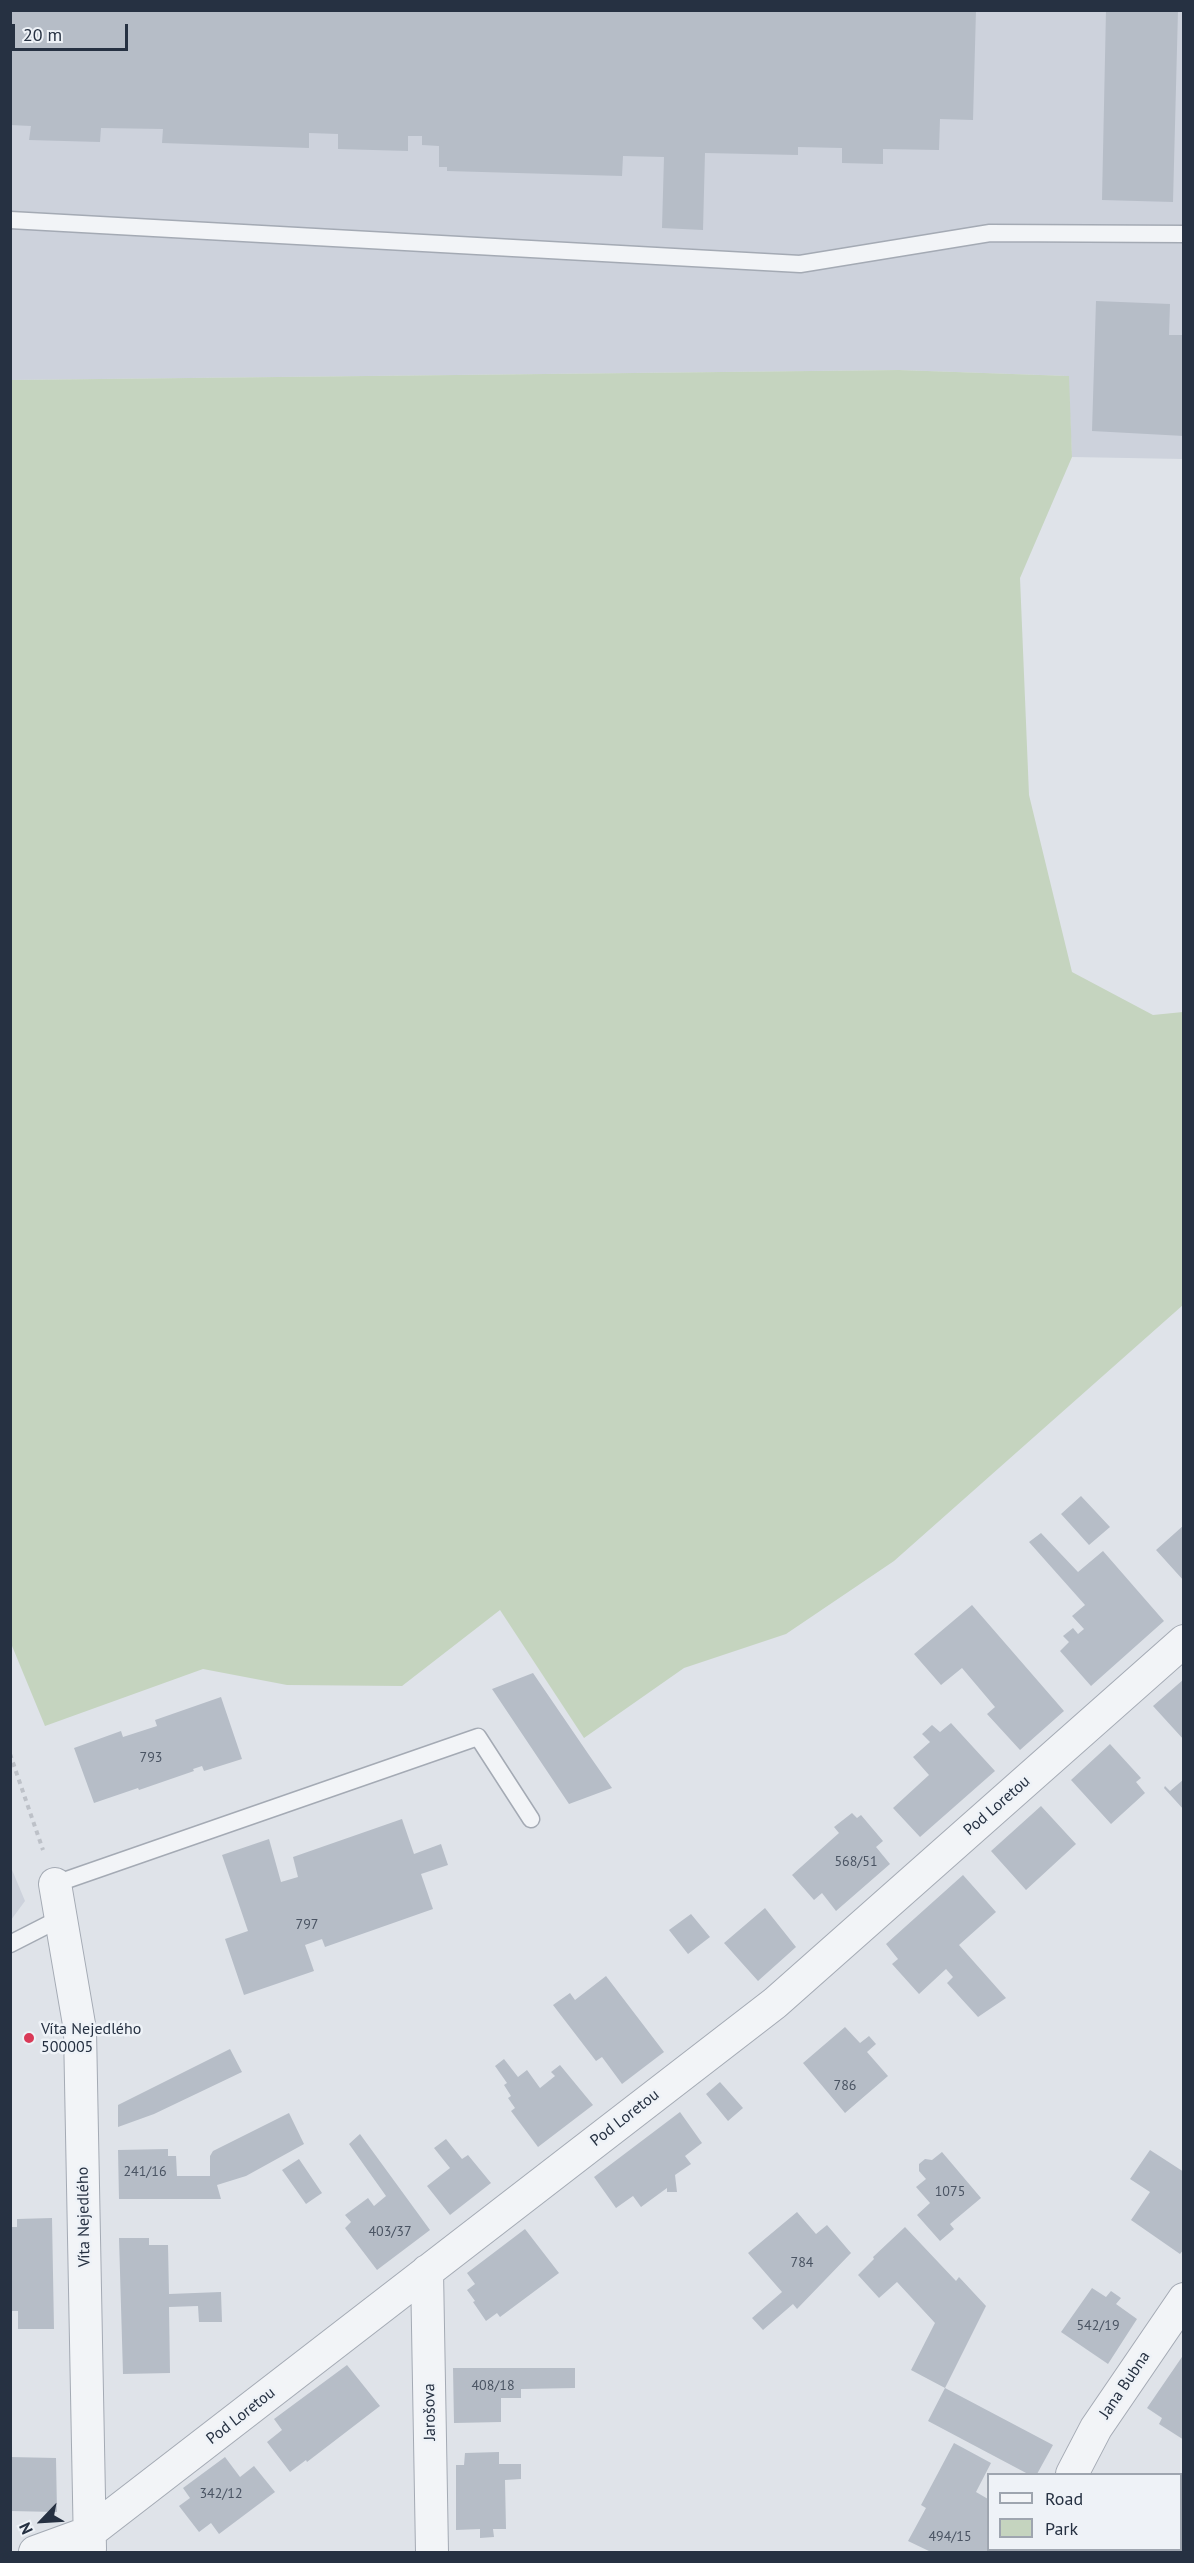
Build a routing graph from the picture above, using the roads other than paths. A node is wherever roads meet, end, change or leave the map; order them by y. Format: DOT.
graph roads {
  1 [pos="10,220"];
  2 [pos="1184,234"];
  3 [pos="1184,1641"];
  4 [pos="531,1819"];
  5 [pos="55,1884"];
  6 [pos="61,1918"];
  7 [pos="10,1944"];
  8 [pos="428,2271"];
  9 [pos="1184,2299"];
  10 [pos="1073,2473"];
  11 [pos="90,2542"];
  12 [pos="35,2553"];
  13 [pos="432,2553"];
  1 -- 2 [label="lane"];
  3 -- 8 [label="street, Pod Loretou"];
  4 -- 5 [label="lane"];
  5 -- 6 [label="street, Víta Nejedlého"];
  6 -- 7 [label="lane"];
  6 -- 11 [label="street, Víta Nejedlého"];
  8 -- 11 [label="street, Pod Loretou"];
  8 -- 13 [label="street, Jarošova"];
  9 -- 10 [label="street, Jana Bubna"];
  11 -- 12 [label="street, Pod Loretou"];
}
